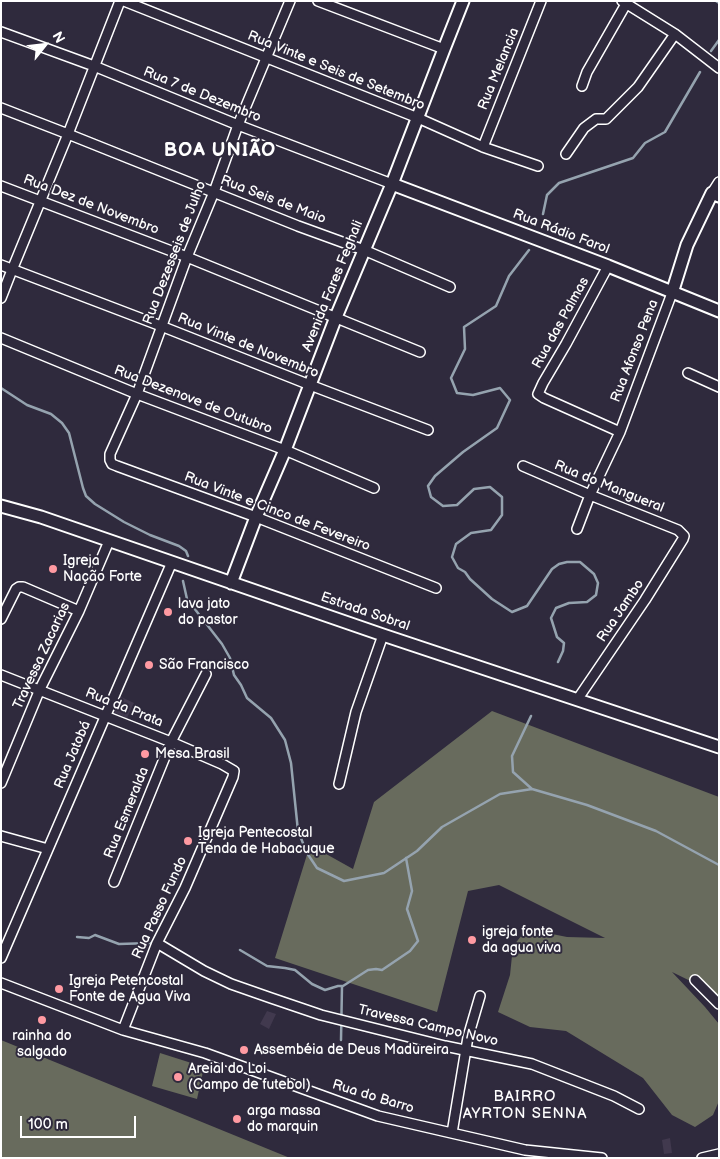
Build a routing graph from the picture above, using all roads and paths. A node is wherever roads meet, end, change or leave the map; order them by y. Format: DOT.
graph roads {
  1 [pos="120,1"];
  2 [pos="124,1"];
  3 [pos="290,1"];
  4 [pos="318,1"];
  5 [pos="463,1"];
  6 [pos="541,1"];
  7 [pos="624,3"];
  8 [pos="1,32"];
  9 [pos="674,34"];
  10 [pos="444,49"];
  11 [pos="266,58"];
  12 [pos="94,66"];
  13 [pos="719,68"];
  14 [pos="582,86"];
  15 [pos="1,108"];
  16 [pos="418,118"];
  17 [pos="238,125"];
  18 [pos="68,134"];
  19 [pos="483,146"];
  20 [pos="566,154"];
  21 [pos="538,166"];
  22 [pos="719,182"];
  23 [pos="392,184"];
  24 [pos="1,186"];
  25 [pos="214,192"];
  26 [pos="715,195"];
  27 [pos="40,201"];
  28 [pos="364,250"];
  29 [pos="187,257"];
  30 [pos="1,265"];
  31 [pos="608,266"];
  32 [pos="12,270"];
  33 [pos="450,287"];
  34 [pos="672,293"];
  35 [pos="1,298"];
  36 [pos="719,312"];
  37 [pos="336,316"];
  38 [pos="161,326"];
  39 [pos="1,338"];
  40 [pos="420,352"];
  41 [pos="688,373"];
  42 [pos="310,385"];
  43 [pos="719,387"];
  44 [pos="137,394"];
  45 [pos="428,430"];
  46 [pos="620,432"];
  47 [pos="284,450"];
  48 [pos="110,460"];
  49 [pos="522,466"];
  50 [pos="374,488"];
  51 [pos="590,495"];
  52 [pos="1,506"];
  53 [pos="256,517"];
  54 [pos="577,529"];
  55 [pos="683,535"];
  56 [pos="109,541"];
  57 [pos="172,562"];
  58 [pos="232,583"];
  59 [pos="436,588"];
  60 [pos="79,611"];
  61 [pos="1,619"];
  62 [pos="383,635"];
  63 [pos="206,674"];
  64 [pos="1,675"];
  65 [pos="40,689"];
  66 [pos="577,700"];
  67 [pos="105,716"];
  68 [pos="172,742"];
  69 [pos="719,746"];
  70 [pos="234,771"];
  71 [pos="1,783"];
  72 [pos="338,784"];
  73 [pos="1,836"];
  74 [pos="48,849"];
  75 [pos="114,882"];
  76 [pos="157,943"];
  77 [pos="1,958"];
  78 [pos="695,980"];
  79 [pos="1,983"];
  80 [pos="480,996"];
  81 [pos="719,1004"];
  82 [pos="123,1030"];
  83 [pos="466,1051"];
  84 [pos="639,1109"];
  85 [pos="452,1133"];
  86 [pos="719,1154"];
  87 [pos="602,1158"];
  88 [pos="702,1158"];
  1 -- 12 [label="street"];
  2 -- 11 [label="street, Rua Vinte e Seis de Setembro"];
  3 -- 11 [label="street, Rua Dezesseis de Julho"];
  4 -- 10 [label="street"];
  5 -- 10 [label="street, Avenida Fares Feghali"];
  6 -- 19 [label="street, Rua Melancia"];
  7 -- 9 [label="street"];
  7 -- 14 [label="street"];
  8 -- 12 [label="street, Rua 7 de Dezembro"];
  9 -- 13 [label="street"];
  9 -- 20 [label="street"];
  10 -- 16 [label="street, Avenida Fares Feghali"];
  11 -- 16 [label="street, Rua Vinte e Seis de Setembro"];
  11 -- 17 [label="street, Rua Dezesseis de Julho"];
  12 -- 17 [label="street, Rua 7 de Dezembro"];
  12 -- 18 [label="street"];
  15 -- 18 [label="street, Rua Seis de Maio"];
  16 -- 19 [label="street, Rua Vinte e Seis de Setembro"];
  16 -- 23 [label="street, Avenida Fares Feghali"];
  17 -- 23 [label="street, Rua 7 de Dezembro"];
  17 -- 25 [label="street, Rua Dezesseis de Julho"];
  18 -- 25 [label="street, Rua Seis de Maio"];
  18 -- 27 [label="street"];
  19 -- 21 [label="street, Rua Vinte e Seis de Setembro"];
  22 -- 26 [label="street, Rua Afonso Pena"];
  23 -- 28 [label="street, Avenida Fares Feghali"];
  23 -- 31 [label="street, Rua Rádio Farol"];
  24 -- 27 [label="street, Rua Dez de Novembro"];
  25 -- 28 [label="street, Rua Seis de Maio"];
  25 -- 29 [label="street, Rua Dezesseis de Julho"];
  26 -- 34 [label="street, Rua Afonso Pena"];
  27 -- 29 [label="street, Rua Dez de Novembro"];
  27 -- 32 [label="street"];
  28 -- 33 [label="street, Rua Seis de Maio"];
  28 -- 37 [label="street, Avenida Fares Feghali"];
  29 -- 37 [label="street, Rua Dez de Novembro"];
  29 -- 38 [label="street, Rua Dezesseis de Julho"];
  30 -- 32 [label="street, Rua Vinte de Novembro"];
  31 -- 34 [label="street, Rua Rádio Farol"];
  31 -- 46 [label="street, Rua das Palmas"];
  32 -- 35 [label="street"];
  32 -- 38 [label="street, Rua Vinte de Novembro"];
  34 -- 36 [label="street, Rua Rádio Farol"];
  34 -- 46 [label="street, Rua Afonso Pena"];
  37 -- 40 [label="street, Rua Dez de Novembro"];
  37 -- 42 [label="street, Avenida Fares Feghali"];
  38 -- 42 [label="street, Rua Vinte de Novembro"];
  38 -- 44 [label="street, Rua Dezesseis de Julho"];
  39 -- 44 [label="street, Rua Dezenove de Outubro"];
  41 -- 43 [label="street"];
  42 -- 45 [label="street, Rua Vinte de Novembro"];
  42 -- 47 [label="street, Avenida Fares Feghali"];
  44 -- 47 [label="street, Rua Dezenove de Outubro"];
  44 -- 48 [label="street, Rua Dezesseis de Julho"];
  46 -- 51 [label="street, Rua Afonso Pena"];
  47 -- 50 [label="street, Rua Dezenove de Outubro"];
  47 -- 53 [label="street, Avenida Fares Feghali"];
  48 -- 53 [label="street, Rua Vinte e Cinco de Fevereiro"];
  49 -- 51 [label="street, Rua do Mangueral"];
  51 -- 54 [label="street, Rua Afonso Pena"];
  51 -- 55 [label="street, Rua do Mangueral"];
  52 -- 56 [label="street, Estrada Sobral"];
  53 -- 58 [label="street, Avenida Fares Feghali"];
  53 -- 59 [label="street, Rua Vinte e Cinco de Fevereiro"];
  55 -- 66 [label="street, Rua Jambo"];
  56 -- 57 [label="street, Estrada Sobral"];
  56 -- 60 [label="street, Travessa Zacarias"];
  57 -- 58 [label="street, Estrada Sobral"];
  57 -- 67 [label="street, Rua Jatobá"];
  58 -- 62 [label="street, Estrada Sobral"];
  60 -- 61 [label="street"];
  60 -- 65 [label="street, Travessa Zacarias"];
  62 -- 66 [label="street, Estrada Sobral"];
  62 -- 72 [label="street"];
  63 -- 68 [label="street, Rua Esmeralda"];
  64 -- 65 [label="street, Rua da Prata"];
  65 -- 67 [label="street, Rua da Prata"];
  65 -- 71 [label="street, Travessa Zacarias"];
  66 -- 69 [label="street, Estrada Sobral"];
  67 -- 68 [label="street, Rua da Prata"];
  67 -- 74 [label="street, Rua Jatobá"];
  68 -- 70 [label="street, Rua da Prata"];
  68 -- 75 [label="street, Rua Esmeralda"];
  70 -- 76 [label="street, Rua Passo Fundo"];
  73 -- 74 [label="street"];
  74 -- 77 [label="street, Rua Jatobá"];
  76 -- 82 [label="street, Rua Passo Fundo"];
  76 -- 83 [label="street, Travessa Campo Novo"];
  78 -- 81 [label="street"];
  79 -- 82 [label="street, Rua do Barro"];
  80 -- 83 [label="street"];
  82 -- 85 [label="street, Rua do Barro"];
  83 -- 84 [label="street, Travessa Campo Novo"];
  83 -- 85 [label="street"];
  85 -- 87 [label="street, Rua do Barro"];
  86 -- 88 [label="street"];
}
